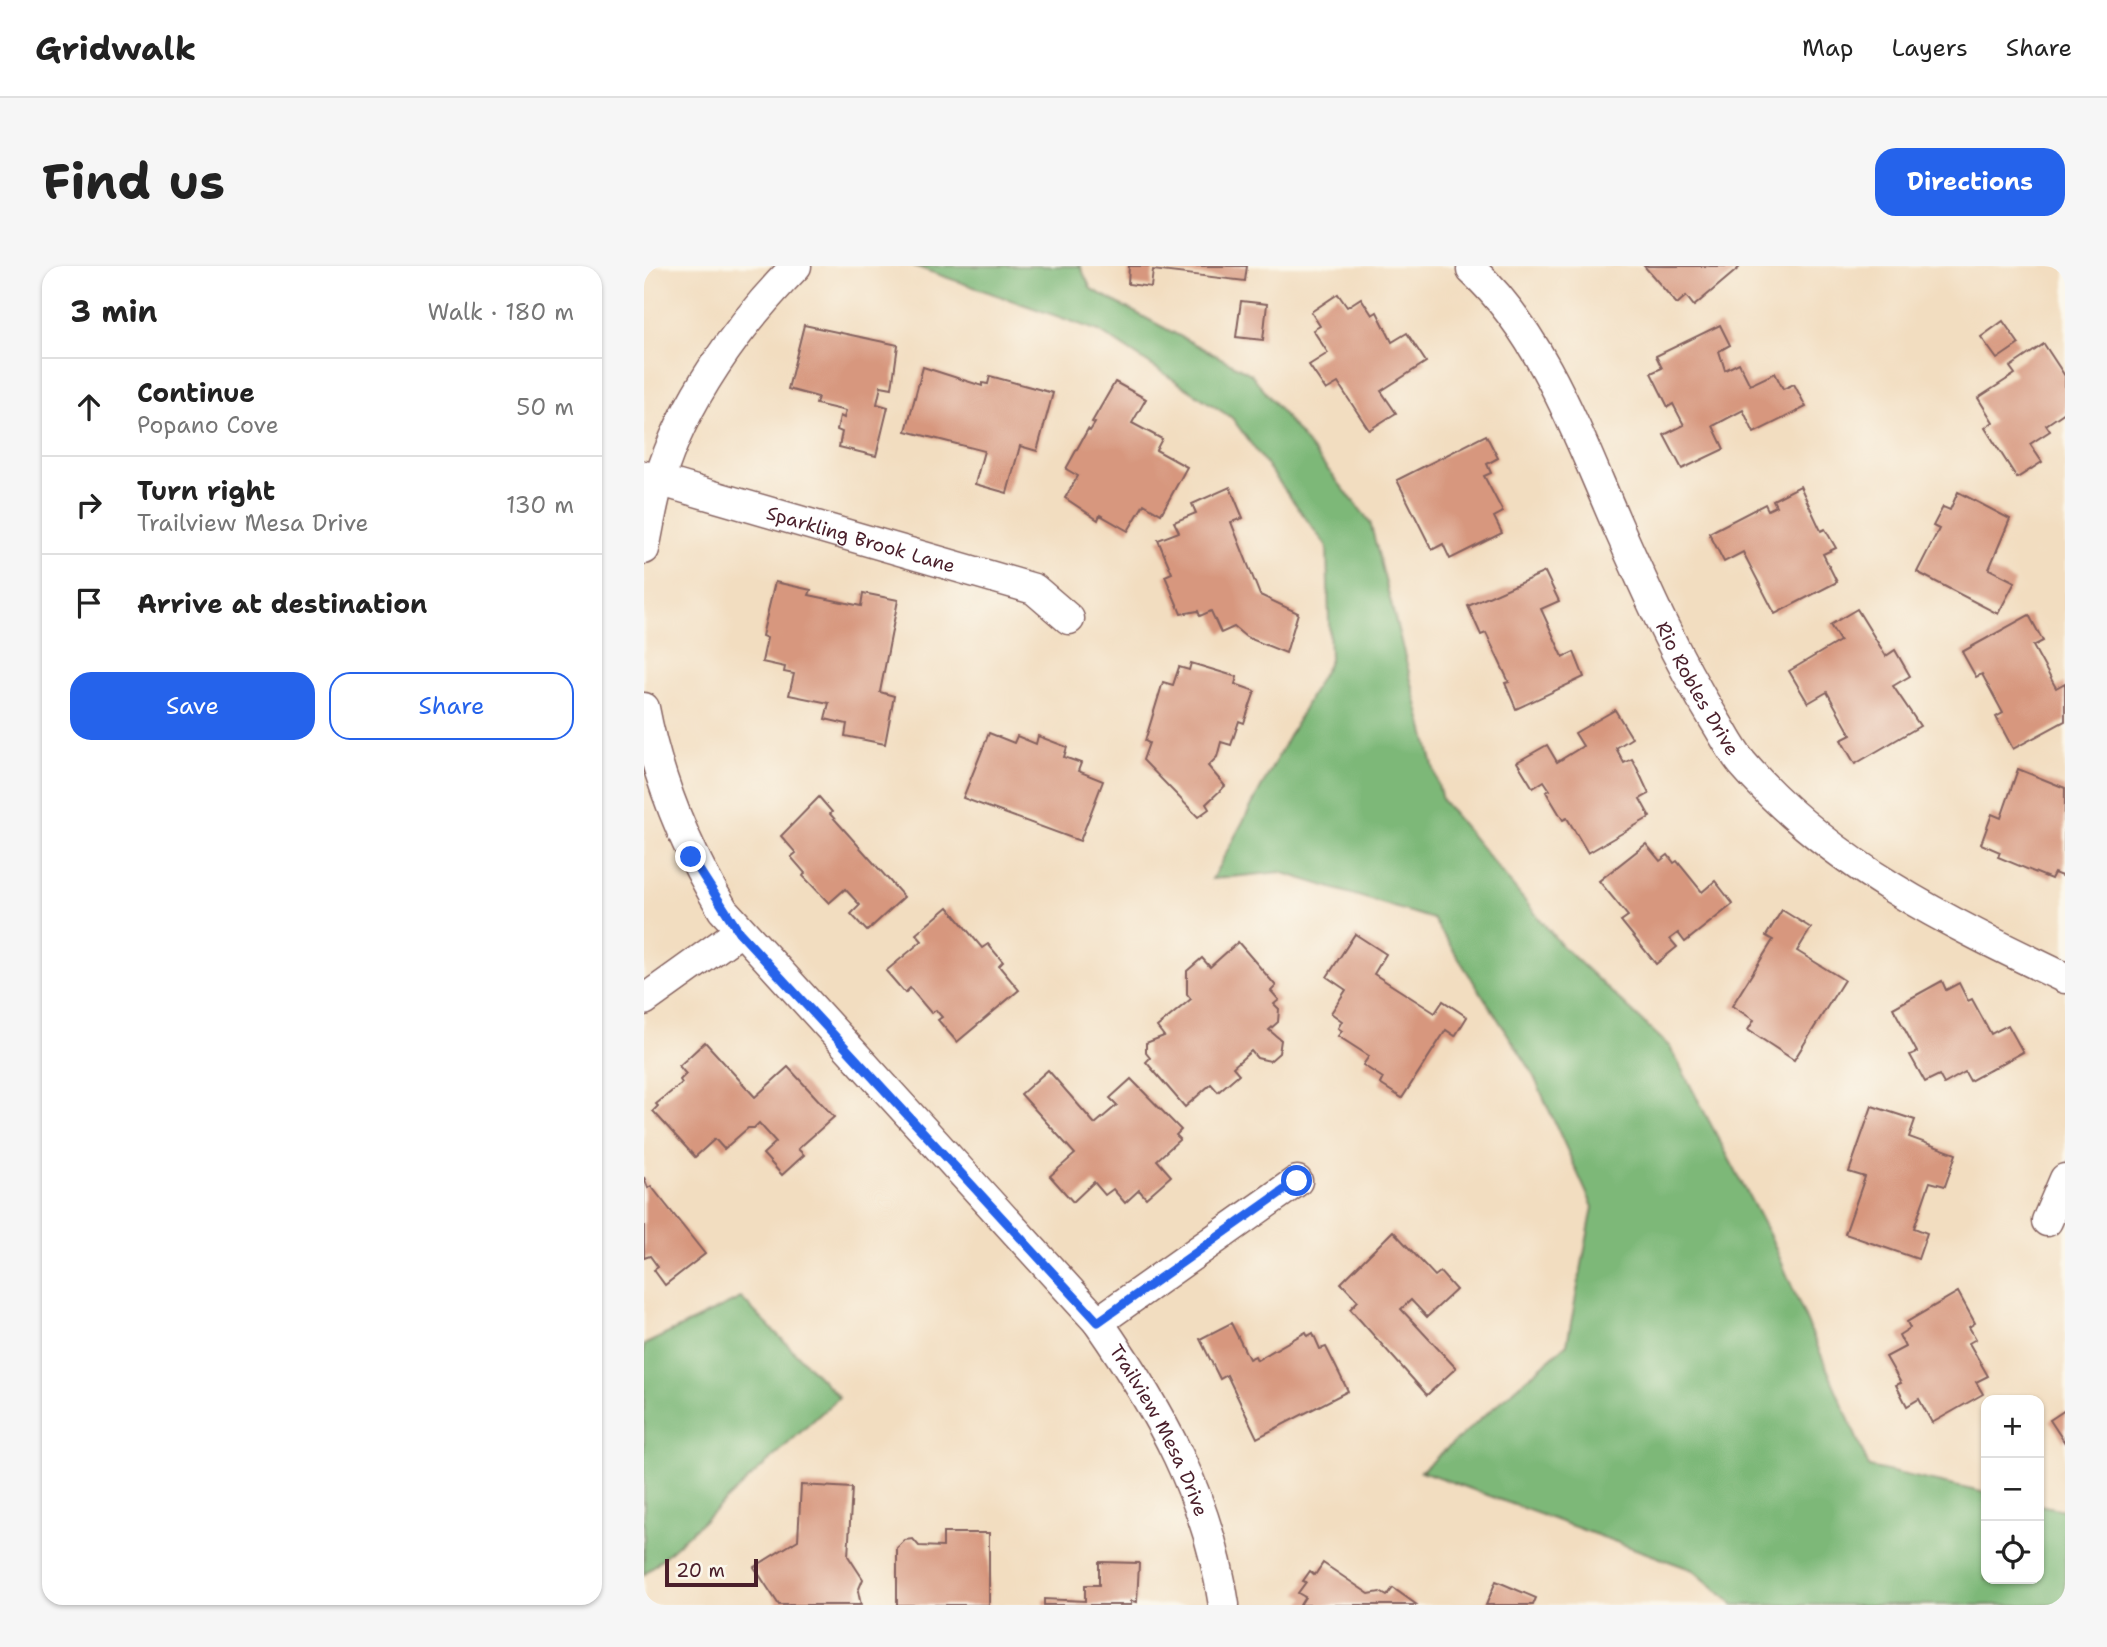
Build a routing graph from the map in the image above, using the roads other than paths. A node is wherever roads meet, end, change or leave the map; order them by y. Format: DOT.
graph roads {
  1 [pos="796,266"];
  2 [pos="1472,270"];
  3 [pos="652,478"];
  4 [pos="644,549"];
  5 [pos="1069,619"];
  6 [pos="644,708"];
  7 [pos="739,932"];
  8 [pos="2065,978"];
  9 [pos="644,1000"];
  10 [pos="2065,1179"];
  11 [pos="1297,1181"];
  12 [pos="2047,1221"];
  13 [pos="1098,1322"];
  14 [pos="1224,1605"];
  1 -- 3 [label="street"];
  2 -- 8 [label="street, Rio Robles Drive"];
  3 -- 4 [label="street"];
  3 -- 5 [label="street, Sparkling Brook Lane"];
  6 -- 7 [label="street, Trailview Mesa Drive"];
  7 -- 9 [label="street"];
  7 -- 13 [label="street, Trailview Mesa Drive"];
  10 -- 12 [label="street"];
  11 -- 13 [label="street"];
  13 -- 14 [label="street, Trailview Mesa Drive"];
}
